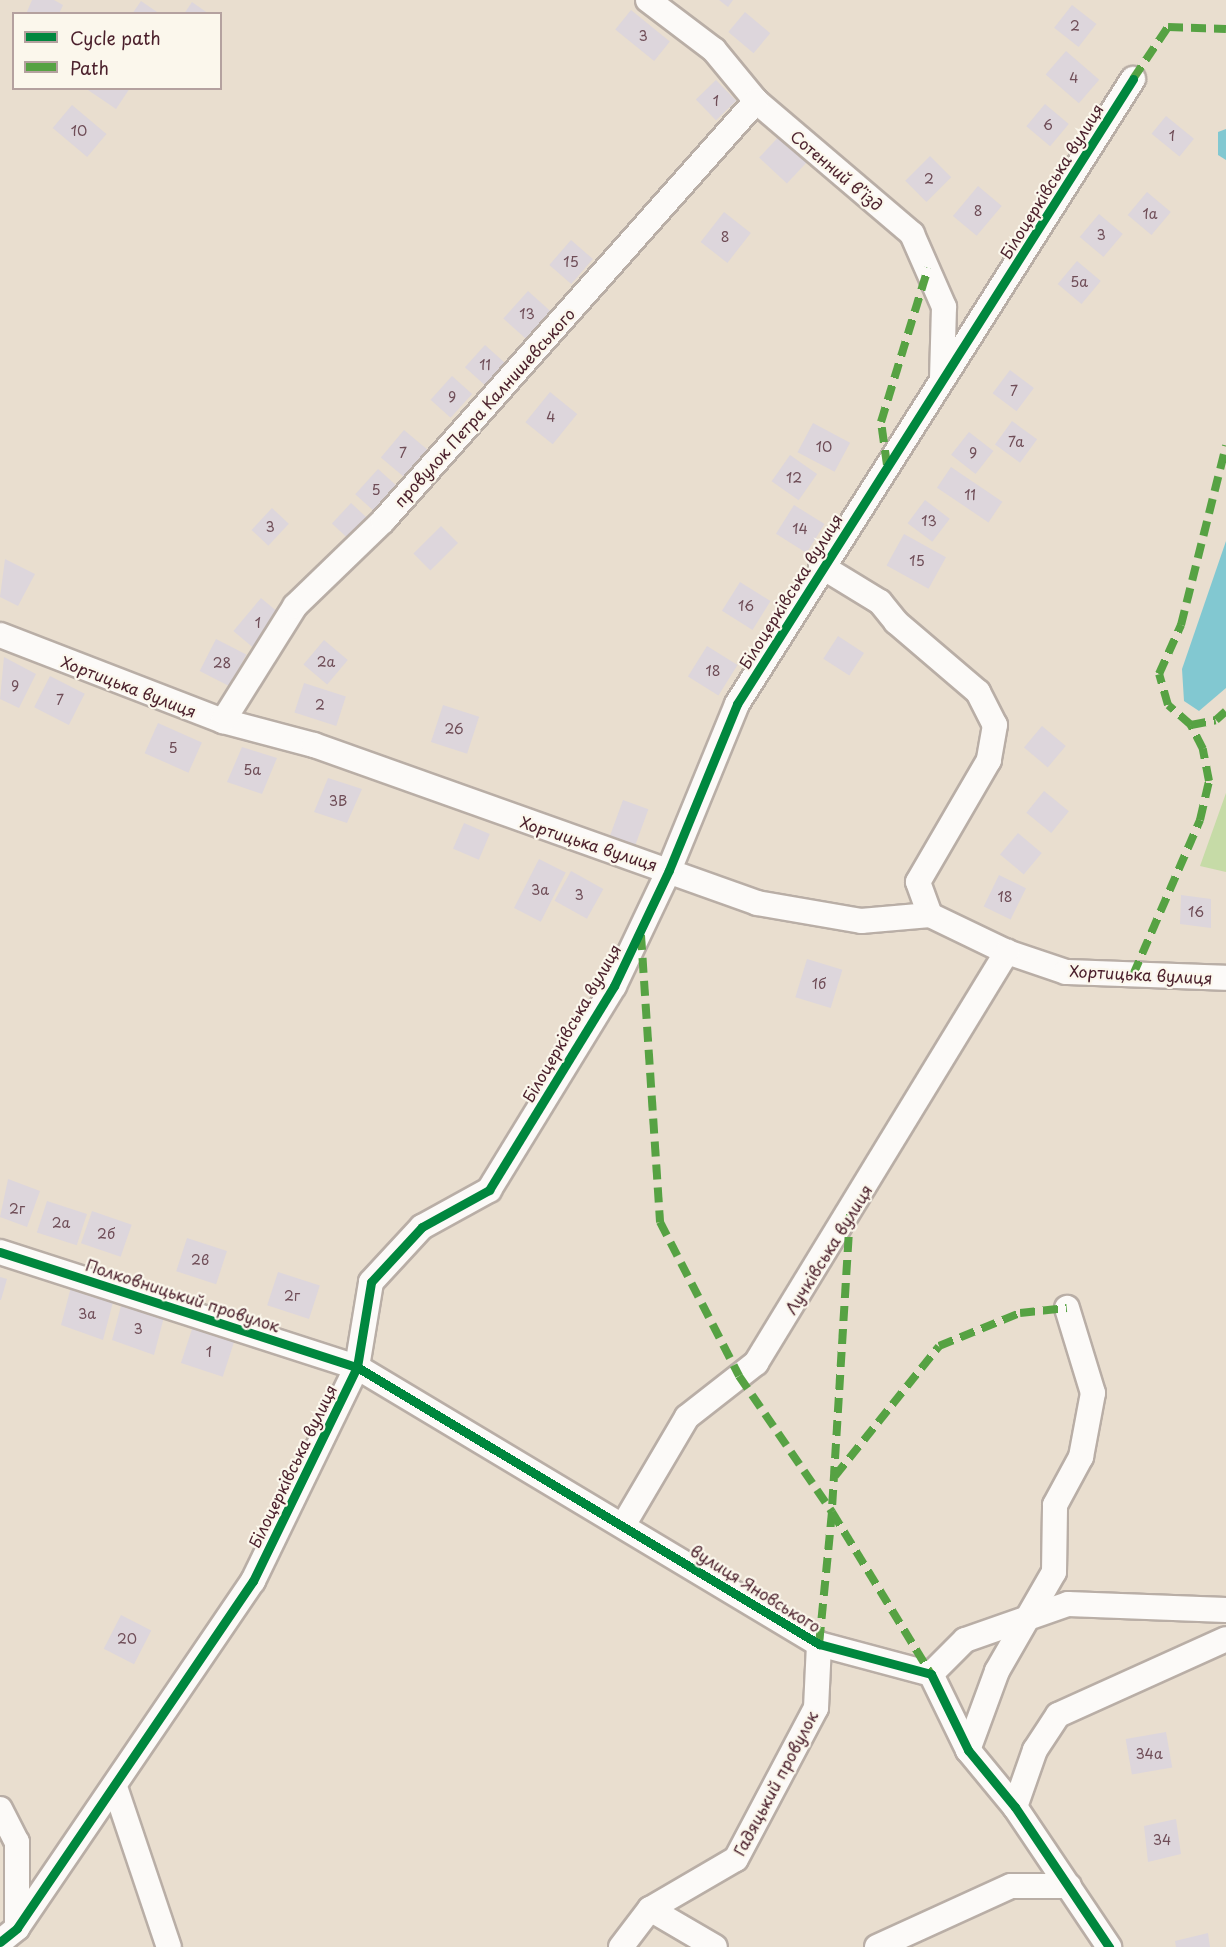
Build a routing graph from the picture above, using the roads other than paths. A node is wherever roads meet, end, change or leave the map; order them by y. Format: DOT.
graph roads {
  1 [pos="648,0"];
  2 [pos="1133,79"];
  3 [pos="756,101"];
  4 [pos="942,383"];
  5 [pos="821,566"];
  6 [pos="0,635"];
  7 [pos="224,721"];
  8 [pos="669,870"];
  9 [pos="930,915"];
  10 [pos="1007,952"];
  11 [pos="1226,978"];
  12 [pos="0,1252"];
  13 [pos="1066,1308"];
  14 [pos="357,1367"];
  15 [pos="624,1524"];
  16 [pos="1226,1610"];
  17 [pos="1031,1617"];
  18 [pos="1226,1639"];
  19 [pos="819,1644"];
  20 [pos="931,1674"];
  21 [pos="968,1750"];
  22 [pos="115,1787"];
  23 [pos="1015,1807"];
  24 [pos="0,1809"];
  25 [pos="1069,1886"];
  26 [pos="650,1909"];
  27 [pos="8,1935"];
  28 [pos="169,1947"];
  29 [pos="621,1947"];
  30 [pos="715,1947"];
  31 [pos="878,1947"];
  32 [pos="1109,1947"];
  1 -- 3 [label="street, Сотенний в’їзд"];
  2 -- 4 [label="street, Білоцерківська вулиця"];
  3 -- 4 [label="street, Сотенний в’їзд"];
  3 -- 7 [label="street, провулок Петра Калнишевського"];
  4 -- 5 [label="street, Білоцерківська вулиця"];
  5 -- 8 [label="street, Білоцерківська вулиця"];
  5 -- 9 [label="street"];
  6 -- 7 [label="street, Хортицька вулиця"];
  7 -- 8 [label="street, Хортицька вулиця"];
  8 -- 9 [label="street, Хортицька вулиця"];
  8 -- 14 [label="street, Білоцерківська вулиця"];
  9 -- 10 [label="street, Хортицька вулиця"];
  10 -- 11 [label="street, Хортицька вулиця"];
  10 -- 15 [label="street, Лучківська вулиця"];
  12 -- 14 [label="street, Полковницький провулок"];
  13 -- 17 [label="street"];
  14 -- 15 [label="street, вулиця Яновського"];
  14 -- 22 [label="street, Білоцерківська вулиця"];
  15 -- 19 [label="street, вулиця Яновського"];
  16 -- 17 [label="street"];
  17 -- 20 [label="street"];
  17 -- 21 [label="street"];
  18 -- 23 [label="street"];
  19 -- 20 [label="street, вулиця Яновського"];
  19 -- 26 [label="street, Гадяцький провулок"];
  20 -- 21 [label="street"];
  21 -- 23 [label="street"];
  22 -- 27 [label="street, Білоцерківська вулиця"];
  22 -- 28 [label="street"];
  23 -- 25 [label="street"];
  24 -- 27 [label="street"];
  25 -- 31 [label="street"];
  25 -- 32 [label="street"];
  26 -- 29 [label="street, Гадяцький провулок"];
  26 -- 30 [label="street"];
}
